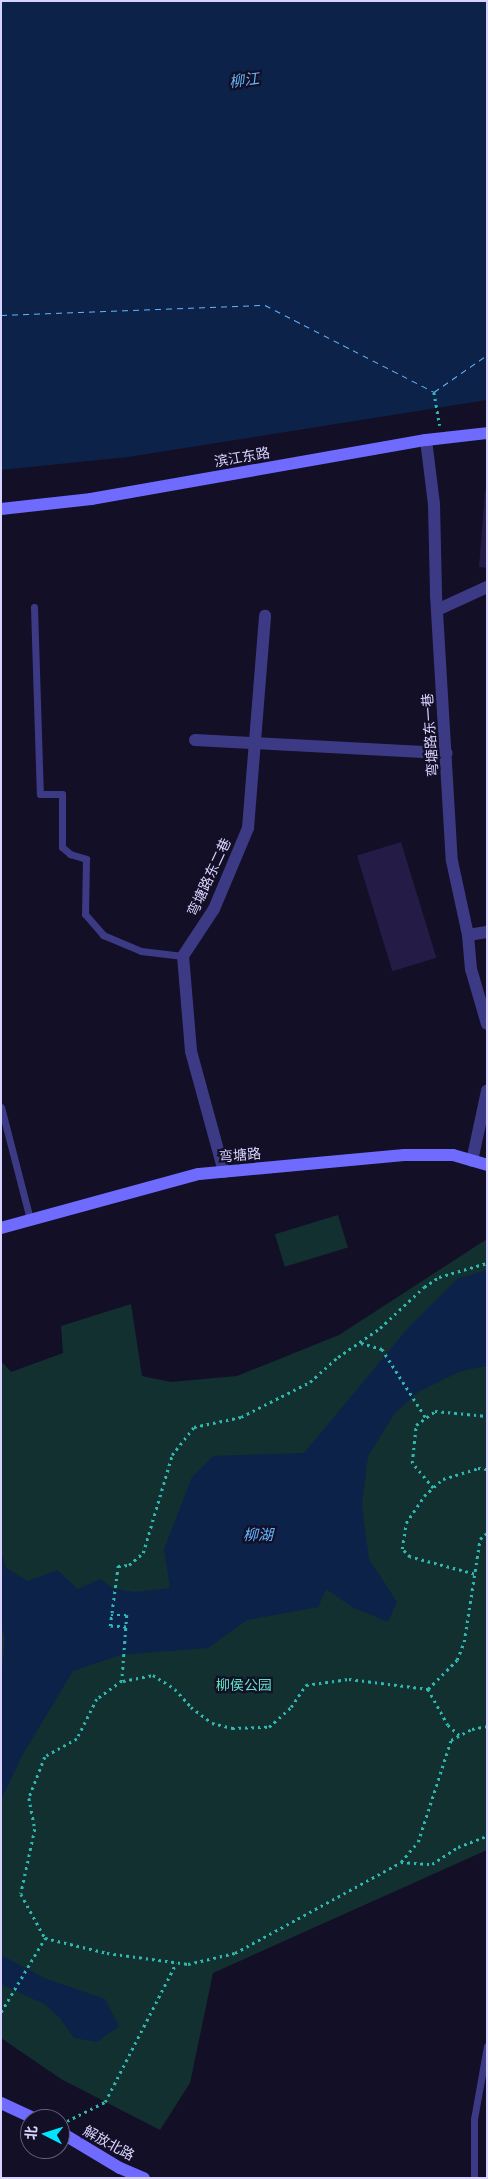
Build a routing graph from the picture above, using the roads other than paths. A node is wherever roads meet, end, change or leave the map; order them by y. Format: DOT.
graph roads {
  1 [pos="487,433"];
  2 [pos="426,440"];
  3 [pos="1,509"];
  4 [pos="487,587"];
  5 [pos="34,607"];
  6 [pos="437,610"];
  7 [pos="265,616"];
  8 [pos="195,740"];
  9 [pos="254,743"];
  10 [pos="447,753"];
  11 [pos="487,932"];
  12 [pos="468,935"];
  13 [pos="183,956"];
  14 [pos="487,1024"];
  15 [pos="487,1091"];
  16 [pos="1,1107"];
  17 [pos="472,1161"];
  18 [pos="487,1165"];
  19 [pos="224,1172"];
  20 [pos="30,1219"];
  21 [pos="1,1228"];
  22 [pos="487,2046"];
  23 [pos="1,2103"];
  24 [pos="20,2112"];
  25 [pos="70,2138"];
  26 [pos="144,2178"];
  27 [pos="474,2178"];
  1 -- 2 [label="street, 滨江东路"];
  2 -- 3 [label="street, 滨江东路"];
  2 -- 6 [label="street, 弯塘路东一巷"];
  4 -- 6 [label="street"];
  5 -- 13 [label="lane"];
  6 -- 10 [label="street, 弯塘路东一巷"];
  7 -- 9 [label="street, 弯塘路东二巷"];
  8 -- 9 [label="street"];
  9 -- 10 [label="street"];
  9 -- 13 [label="street, 弯塘路东二巷"];
  10 -- 12 [label="street, 弯塘路东一巷"];
  11 -- 12 [label="street"];
  12 -- 14 [label="street, 弯塘路东一巷"];
  13 -- 19 [label="street"];
  15 -- 17 [label="street"];
  16 -- 20 [label="lane"];
  17 -- 18 [label="street, 弯塘路"];
  17 -- 19 [label="street, 弯塘路"];
  19 -- 20 [label="street, 弯塘路"];
  20 -- 21 [label="street, 弯塘路"];
  22 -- 27 [label="lane"];
  23 -- 24 [label="street"];
  25 -- 26 [label="street, 解放北路"];
}
